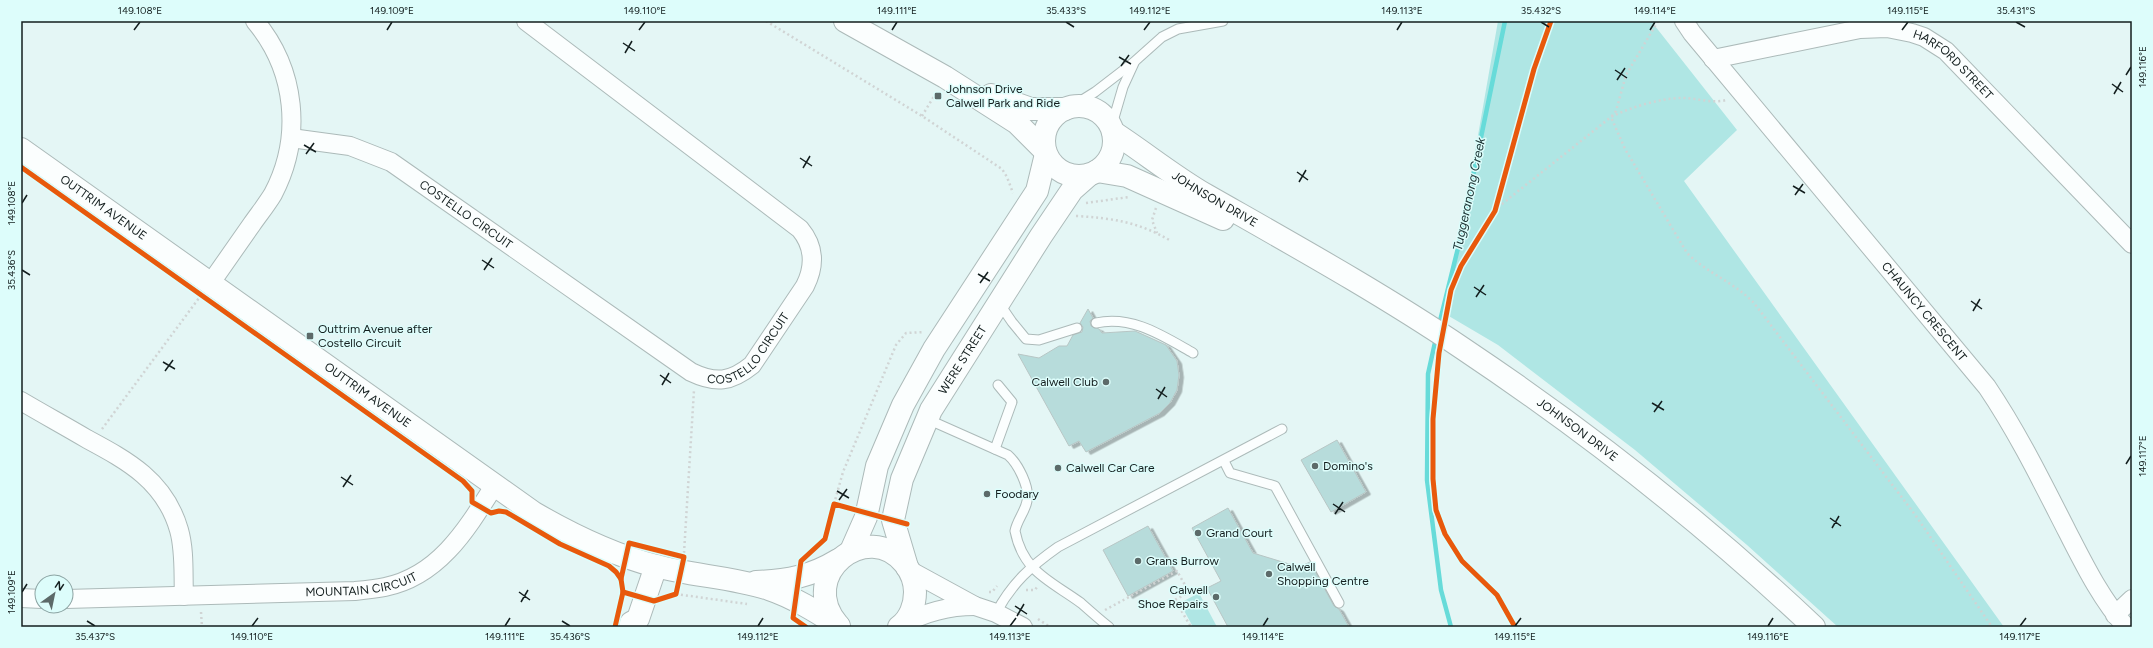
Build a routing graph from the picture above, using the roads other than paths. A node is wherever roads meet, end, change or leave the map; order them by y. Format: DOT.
graph roads {
  1 [pos="255,21"];
  2 [pos="526,21"];
  3 [pos="844,21"];
  4 [pos="1223,21"];
  5 [pos="1684,21"];
  6 [pos="1714,59"];
  7 [pos="1134,62"];
  8 [pos="941,85"];
  9 [pos="1068,108"];
  10 [pos="1112,130"];
  11 [pos="291,138"];
  12 [pos="21,149"];
  13 [pos="1045,152"];
  14 [pos="1093,173"];
  15 [pos="2132,244"];
  16 [pos="1319,261"];
  17 [pos="204,292"];
  18 [pos="999,303"];
  19 [pos="1096,324"];
  20 [pos="1078,328"];
  21 [pos="1193,353"];
  22 [pos="998,385"];
  23 [pos="21,401"];
  24 [pos="927,419"];
  25 [pos="1282,430"];
  26 [pos="994,449"];
  27 [pos="1224,461"];
  28 [pos="494,486"];
  29 [pos="845,556"];
  30 [pos="649,564"];
  31 [pos="1031,566"];
  32 [pos="908,568"];
  33 [pos="743,582"];
  34 [pos="184,596"];
  35 [pos="21,598"];
  36 [pos="2132,598"];
  37 [pos="34,599"];
  38 [pos="74,599"];
  39 [pos="1339,603"];
  40 [pos="975,606"];
  41 [pos="996,613"];
  42 [pos="2120,621"];
  43 [pos="630,625"];
  44 [pos="900,626"];
  45 [pos="840,627"];
  46 [pos="1023,627"];
  47 [pos="1109,627"];
  48 [pos="1814,627"];
  1 -- 11 [label="street"];
  2 -- 11 [label="street, COSTELLO CIRCUIT"];
  3 -- 8 [label="street"];
  4 -- 7 [label="lane"];
  5 -- 6 [label="street, CHAUNCY CRESCENT"];
  6 -- 15 [label="street, HARFORD STREET"];
  6 -- 42 [label="street, CHAUNCY CRESCENT"];
  7 -- 9 [label="lane"];
  7 -- 10 [label="lane"];
  8 -- 9 [label="street"];
  8 -- 13 [label="street"];
  9 -- 10 [label="street"];
  9 -- 13 [label="street"];
  10 -- 14 [label="street"];
  10 -- 16 [label="street, JOHNSON DRIVE"];
  11 -- 17 [label="street"];
  12 -- 17 [label="street, OUTTRIM AVENUE"];
  13 -- 14 [label="street"];
  13 -- 29 [label="street"];
  14 -- 16 [label="street, JOHNSON DRIVE"];
  14 -- 18 [label="street, WERE STREET"];
  16 -- 48 [label="street, JOHNSON DRIVE"];
  17 -- 28 [label="street, OUTTRIM AVENUE"];
  18 -- 20 [label="lane"];
  18 -- 24 [label="street, WERE STREET"];
  19 -- 21 [label="lane"];
  22 -- 26 [label="lane"];
  23 -- 34 [label="street"];
  24 -- 26 [label="lane"];
  24 -- 32 [label="street, WERE STREET"];
  25 -- 27 [label="lane"];
  26 -- 31 [label="lane"];
  27 -- 31 [label="lane"];
  27 -- 39 [label="lane"];
  28 -- 30 [label="street, OUTTRIM AVENUE"];
  28 -- 34 [label="street, MOUNTAIN CIRCUIT"];
  29 -- 32 [label="street, OUTTRIM AVENUE"];
  29 -- 33 [label="street, OUTTRIM AVENUE"];
  29 -- 45 [label="street"];
  30 -- 33 [label="street, OUTTRIM AVENUE"];
  30 -- 43 [label="street"];
  30 -- 43 [label="street"];
  31 -- 41 [label="lane"];
  31 -- 47 [label="lane"];
  32 -- 40 [label="street"];
  32 -- 44 [label="street, WERE STREET"];
  33 -- 45 [label="street, OUTTRIM AVENUE"];
  34 -- 38 [label="street, MOUNTAIN CIRCUIT"];
  35 -- 37 [label="street"];
  36 -- 42 [label="street"];
  40 -- 41 [label="street"];
  40 -- 44 [label="street"];
  41 -- 46 [label="street"];
}
